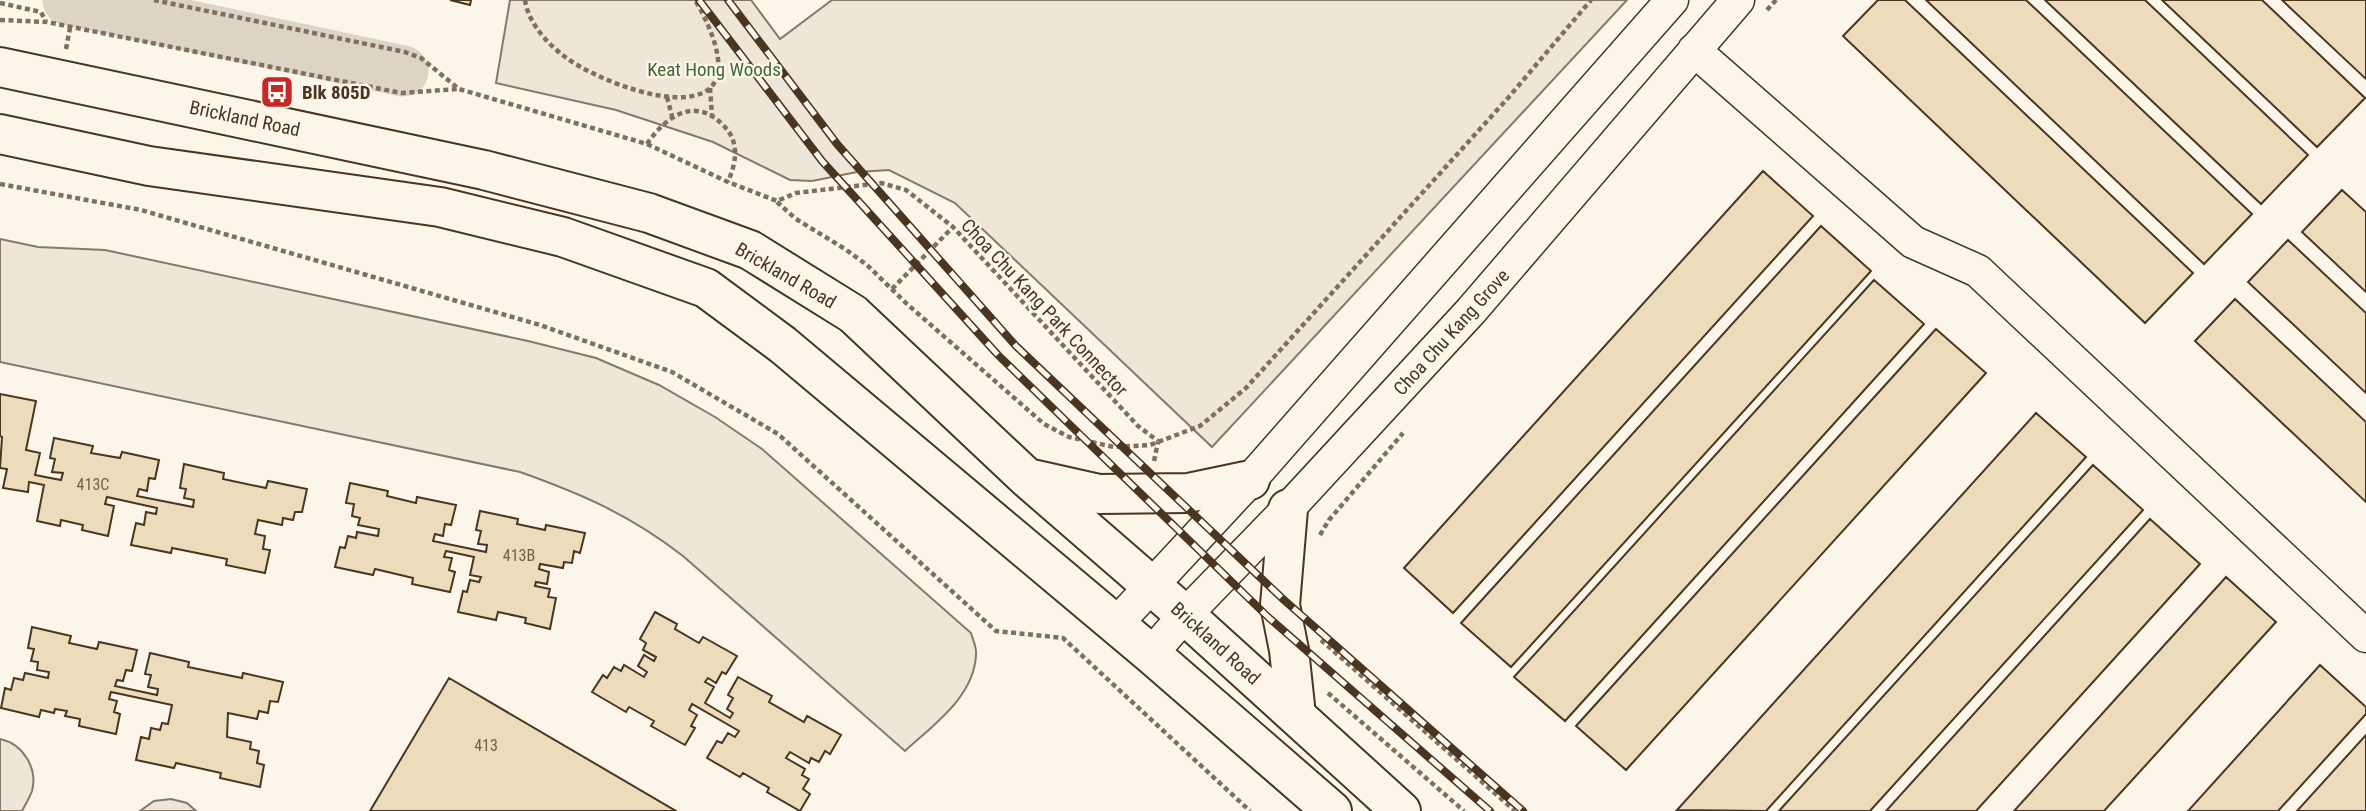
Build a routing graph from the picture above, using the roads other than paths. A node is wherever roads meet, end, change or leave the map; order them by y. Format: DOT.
graph roads {
  1 [pos="1672,0"];
  2 [pos="1738,0"];
  3 [pos="1694,50"];
  4 [pos="0,67"];
  5 [pos="0,134"];
  6 [pos="1027,478"];
  7 [pos="1250,480"];
  8 [pos="1288,509"];
  9 [pos="1150,586"];
  10 [pos="1185,615"];
  11 [pos="1116,624"];
  12 [pos="2366,636"];
  13 [pos="1151,654"];
  14 [pos="1296,715"];
  15 [pos="1332,811"];
  16 [pos="1401,811"];
  1 -- 7 [label="street"];
  2 -- 3 [label="street, Choa Chu Kang Grove"];
  3 -- 8 [label="street, Choa Chu Kang Grove"];
  3 -- 12 [label="street"];
  4 -- 6 [label="main road, Brickland Road"];
  5 -- 11 [label="main road"];
  6 -- 7 [label="main road"];
  6 -- 9 [label="main road, Brickland Road"];
  7 -- 9 [label="street"];
  8 -- 10 [label="street, Choa Chu Kang Grove"];
  8 -- 14 [label="main road"];
  9 -- 10 [label="main road, Brickland Road"];
  9 -- 11 [label="street"];
  10 -- 13 [label="street, Choa Chu Kang Grove"];
  10 -- 14 [label="main road, Brickland Road"];
  11 -- 13 [label="main road"];
  13 -- 15 [label="main road"];
  14 -- 16 [label="main road, Brickland Road"];
}
